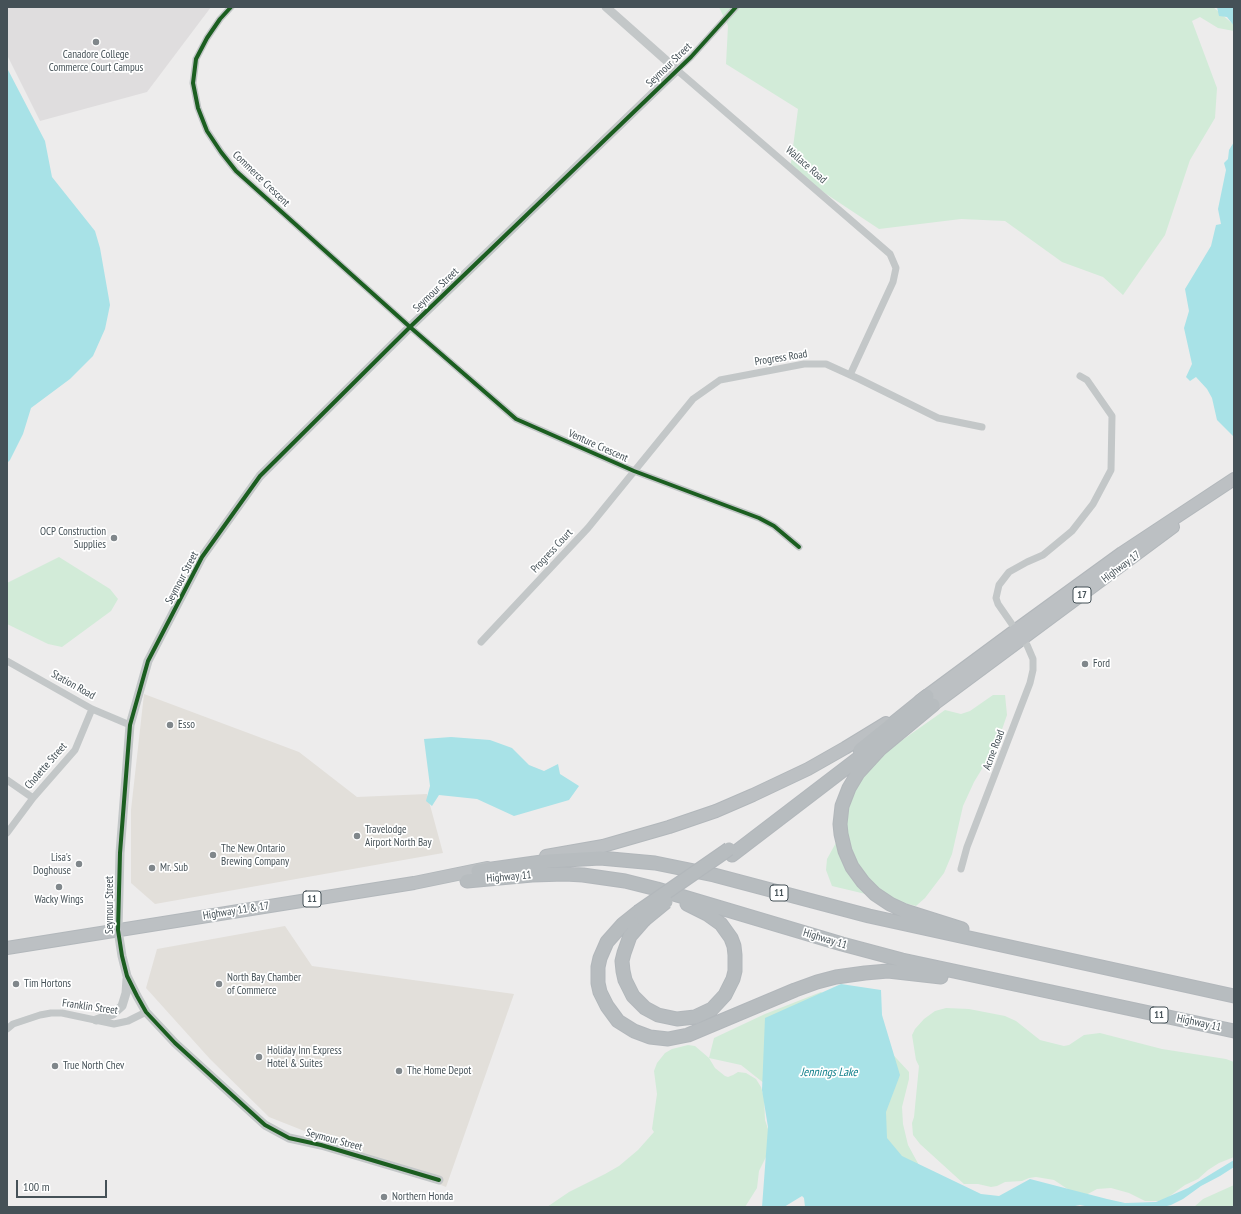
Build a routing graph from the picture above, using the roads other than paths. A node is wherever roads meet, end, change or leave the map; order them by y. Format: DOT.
graph roads {
  1 [pos="231,7"];
  2 [pos="606,7"];
  3 [pos="736,7"];
  4 [pos="677,70"];
  5 [pos="410,327"];
  6 [pos="850,375"];
  7 [pos="1080,376"];
  8 [pos="982,427"];
  9 [pos="634,471"];
  10 [pos="1231,481"];
  11 [pos="799,547"];
  12 [pos="1019,634"];
  13 [pos="481,642"];
  14 [pos="7,661"];
  15 [pos="930,701"];
  16 [pos="92,709"];
  17 [pos="130,725"];
  18 [pos="7,780"];
  19 [pos="33,798"];
  20 [pos="7,833"];
  21 [pos="962,869"];
  22 [pos="583,875"];
  23 [pos="466,877"];
  24 [pos="641,916"];
  25 [pos="118,930"];
  26 [pos="7,948"];
  27 [pos="1089,965"];
  28 [pos="127,976"];
  29 [pos="1234,996"];
  30 [pos="1085,1000"];
  31 [pos="146,1012"];
  32 [pos="96,1020"];
  33 [pos="7,1029"];
  34 [pos="1234,1031"];
  35 [pos="439,1180"];
  1 -- 5 [label="street, Commerce Crescent"];
  2 -- 4 [label="street, Wallace Road"];
  3 -- 4 [label="street, Seymour Street"];
  4 -- 5 [label="street, Seymour Street"];
  4 -- 6 [label="street, Wallace Road"];
  5 -- 9 [label="street, Venture Crescent"];
  5 -- 17 [label="street, Seymour Street"];
  6 -- 8 [label="street, Progress Road"];
  6 -- 9 [label="street, Progress Road"];
  7 -- 12 [label="street"];
  9 -- 11 [label="street, Venture Crescent"];
  9 -- 13 [label="street, Progress Court"];
  10 -- 12 [label="highway, Highway 17 / 17"];
  12 -- 15 [label="highway, Highway 17 / 17"];
  12 -- 21 [label="street, Acme Road"];
  14 -- 16 [label="street, Station Road"];
  15 -- 23 [label="highway, Highway 17"];
  15 -- 24 [label="highway, bridge"];
  15 -- 27 [label="highway"];
  16 -- 17 [label="street, Station Road"];
  16 -- 19 [label="street, Cholette Street"];
  17 -- 25 [label="street, Seymour Street"];
  18 -- 19 [label="street"];
  19 -- 20 [label="street, Cholette Street"];
  22 -- 23 [label="highway, Highway 11 / 11"];
  22 -- 24 [label="highway"];
  22 -- 30 [label="highway, Highway 11 / 11"];
  23 -- 25 [label="highway, Highway 11 & 17 / 11"];
  23 -- 27 [label="highway, Highway 11 / 11"];
  24 -- 30 [label="highway"];
  25 -- 26 [label="highway, Highway 11 & 17 / 11"];
  25 -- 28 [label="street, Seymour Street"];
  27 -- 29 [label="highway, Highway 11 / 11"];
  28 -- 31 [label="street, Seymour Street"];
  28 -- 32 [label="street"];
  30 -- 34 [label="highway, Highway 11 / 11"];
  31 -- 32 [label="street, Franklin Street"];
  31 -- 35 [label="street, Seymour Street"];
  32 -- 33 [label="street, Franklin Street"];
}
